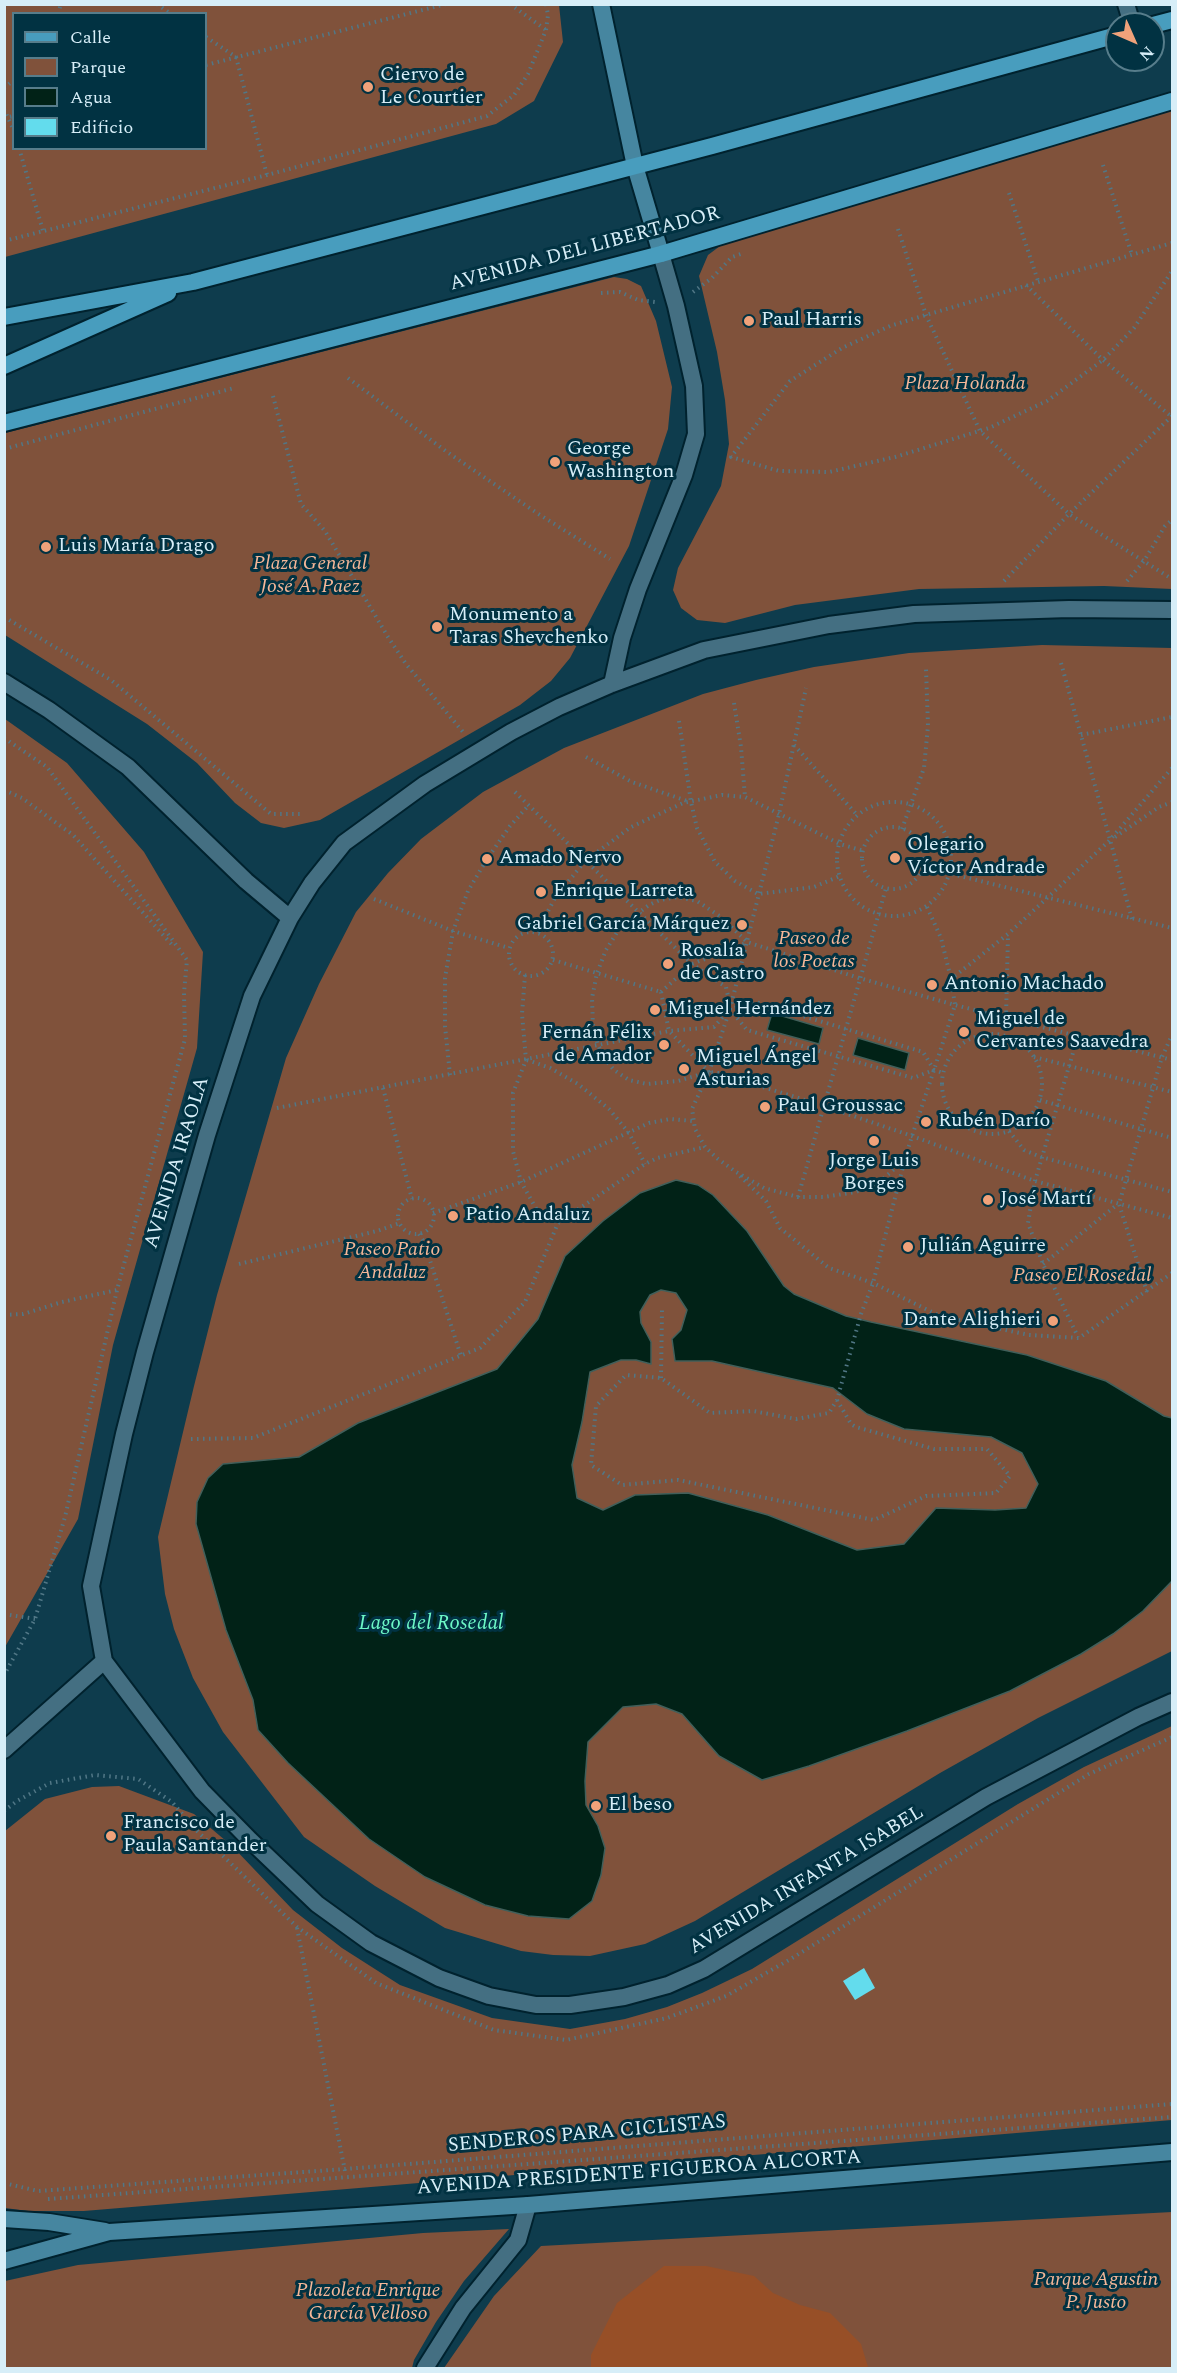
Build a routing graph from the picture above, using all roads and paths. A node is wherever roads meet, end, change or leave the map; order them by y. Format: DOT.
graph roads {
  1 [pos="446,4"];
  2 [pos="510,4"];
  3 [pos="546,4"];
  4 [pos="601,4"];
  5 [pos="546,30"];
  6 [pos="207,38"];
  7 [pos="1105,38"];
  8 [pos="236,57"];
  9 [pos="207,64"];
  10 [pos="1173,101"];
  11 [pos="4,109"];
  12 [pos="9,117"];
  13 [pos="20,150"];
  14 [pos="1103,165"];
  15 [pos="635,166"];
  16 [pos="267,175"];
  17 [pos="1009,194"];
  18 [pos="898,229"];
  19 [pos="43,231"];
  20 [pos="4,241"];
  21 [pos="1173,243"];
  22 [pos="661,254"];
  23 [pos="1131,255"];
  24 [pos="1173,271"];
  25 [pos="1038,281"];
  26 [pos="194,282"];
  27 [pos="1025,285"];
  28 [pos="926,315"];
  29 [pos="4,317"];
  30 [pos="1103,360"];
  31 [pos="4,366"];
  32 [pos="348,378"];
  33 [pos="273,396"];
  34 [pos="1172,417"];
  35 [pos="4,423"];
  36 [pos="980,431"];
  37 [pos="1069,514"];
  38 [pos="1173,520"];
  39 [pos="610,559"];
  40 [pos="1144,561"];
  41 [pos="1173,579"];
  42 [pos="1004,581"];
  43 [pos="1127,581"];
  44 [pos="1173,610"];
  45 [pos="4,617"];
  46 [pos="1061,663"];
  47 [pos="926,669"];
  48 [pos="4,682"];
  49 [pos="612,684"];
  50 [pos="806,688"];
  51 [pos="734,703"];
  52 [pos="1173,717"];
  53 [pos="679,721"];
  54 [pos="463,732"];
  55 [pos="1081,735"];
  56 [pos="4,738"];
  57 [pos="794,745"];
  58 [pos="586,757"];
  59 [pos="1173,768"];
  60 [pos="4,790"];
  61 [pos="515,792"];
  62 [pos="745,797"];
  63 [pos="691,802"];
  64 [pos="1173,802"];
  65 [pos="911,804"];
  66 [pos="529,805"];
  67 [pos="303,814"];
  68 [pos="779,814"];
  69 [pos="858,816"];
  70 [pos="902,828"];
  71 [pos="1109,841"];
  72 [pos="840,844"];
  73 [pos="864,851"];
  74 [pos="585,861"];
  75 [pos="923,867"];
  76 [pos="949,874"];
  77 [pos="840,876"];
  78 [pos="886,888"];
  79 [pos="758,894"];
  80 [pos="1049,897"];
  81 [pos="374,899"];
  82 [pos="927,907"];
  83 [pos="639,912"];
  84 [pos="878,915"];
  85 [pos="290,918"];
  86 [pos="1132,919"];
  87 [pos="1173,928"];
  88 [pos="453,931"];
  89 [pos="537,932"];
  90 [pos="1008,934"];
  91 [pos="747,942"];
  92 [pos="509,948"];
  93 [pos="187,960"];
  94 [pos="553,960"];
  95 [pos="692,964"];
  96 [pos="597,973"];
  97 [pos="525,975"];
  98 [pos="859,978"];
  99 [pos="951,979"];
  100 [pos="661,992"];
  101 [pos="955,1005"];
  102 [pos="730,1009"];
  103 [pos="1006,1018"];
  104 [pos="845,1029"];
  105 [pos="669,1031"];
  106 [pos="1173,1035"];
  107 [pos="1078,1036"];
  108 [pos="598,1045"];
  109 [pos="837,1057"];
  110 [pos="1034,1057"];
  111 [pos="1162,1057"];
  112 [pos="1173,1059"];
  113 [pos="526,1060"];
  114 [pos="1069,1065"];
  115 [pos="934,1070"];
  116 [pos="709,1072"];
  117 [pos="943,1073"];
  118 [pos="450,1075"];
  119 [pos="1153,1087"];
  120 [pos="383,1088"];
  121 [pos="1173,1092"];
  122 [pos="1040,1100"];
  123 [pos="1057,1104"];
  124 [pos="824,1106"];
  125 [pos="277,1108"];
  126 [pos="693,1121"];
  127 [pos="1140,1128"];
  128 [pos="1009,1131"];
  129 [pos="629,1132"];
  130 [pos="912,1136"];
  131 [pos="1173,1138"];
  132 [pos="705,1147"];
  133 [pos="1041,1157"];
  134 [pos="905,1159"];
  135 [pos="645,1164"];
  136 [pos="736,1172"];
  137 [pos="1035,1180"];
  138 [pos="1125,1180"];
  139 [pos="520,1182"];
  140 [pos="1173,1192"];
  141 [pos="798,1197"];
  142 [pos="412,1200"];
  143 [pos="1119,1204"];
  144 [pos="433,1213"];
  145 [pos="1173,1218"];
  146 [pos="400,1223"];
  147 [pos="558,1223"];
  148 [pos="419,1234"];
  149 [pos="239,1264"];
  150 [pos="1043,1264"];
  151 [pos="1173,1273"];
  152 [pos="873,1283"];
  153 [pos="117,1290"];
  154 [pos="1147,1292"];
  155 [pos="662,1309"];
  156 [pos="4,1315"];
  157 [pos="1079,1338"];
  158 [pos="461,1356"];
  159 [pos="661,1378"];
  160 [pos="837,1397"];
  161 [pos="191,1439"];
  162 [pos="4,1614"];
  163 [pos="35,1619"];
  164 [pos="104,1661"];
  165 [pos="4,1674"];
  166 [pos="1173,1702"];
  167 [pos="1173,1737"];
  168 [pos="4,1750"];
  169 [pos="4,1811"];
  170 [pos="233,1865"];
  171 [pos="297,1927"];
  172 [pos="541,2036"];
  173 [pos="1173,2104"];
  174 [pos="1173,2116"];
  175 [pos="1173,2152"];
  176 [pos="345,2169"];
  177 [pos="346,2177"];
  178 [pos="4,2183"];
  179 [pos="45,2199"];
  180 [pos="528,2205"];
  181 [pos="4,2219"];
  182 [pos="109,2232"];
  183 [pos="4,2261"];
  184 [pos="425,2368"];
  1 -- 8 [label="path"];
  2 -- 5 [label="path"];
  3 -- 5 [label="path"];
  4 -- 15 [label="main road"];
  5 -- 16 [label="path"];
  6 -- 8 [label="path"];
  7 -- 15 [label="main road"];
  8 -- 9 [label="path"];
  8 -- 16 [label="path"];
  10 -- 22 [label="main road, AVENIDA DEL LIBERTADOR"];
  11 -- 12 [label="path"];
  13 -- 19 [label="path"];
  14 -- 23 [label="path"];
  15 -- 22 [label="main road"];
  15 -- 26 [label="main road"];
  16 -- 19 [label="path"];
  17 -- 25 [label="path"];
  18 -- 28 [label="path"];
  19 -- 20 [label="path"];
  21 -- 23 [label="path"];
  22 -- 35 [label="main road, AVENIDA DEL LIBERTADOR"];
  22 -- 49 [label="street"];
  23 -- 25 [label="path"];
  24 -- 30 [label="path"];
  25 -- 27 [label="path"];
  26 -- 29 [label="main road"];
  26 -- 31 [label="main road"];
  27 -- 28 [label="path"];
  27 -- 30 [label="path"];
  28 -- 36 [label="path"];
  28 -- 36 [label="path"];
  30 -- 34 [label="path"];
  30 -- 36 [label="path"];
  32 -- 39 [label="path"];
  33 -- 54 [label="path"];
  34 -- 37 [label="path"];
  36 -- 37 [label="path"];
  37 -- 40 [label="path"];
  37 -- 42 [label="path"];
  38 -- 40 [label="path"];
  40 -- 41 [label="path"];
  40 -- 43 [label="path"];
  44 -- 49 [label="street, AVENIDA IRAOLA"];
  45 -- 67 [label="path"];
  46 -- 55 [label="path"];
  47 -- 65 [label="path"];
  48 -- 85 [label="street"];
  49 -- 85 [label="street, AVENIDA IRAOLA"];
  50 -- 57 [label="path"];
  51 -- 62 [label="path"];
  52 -- 55 [label="path"];
  53 -- 63 [label="path"];
  55 -- 71 [label="path"];
  56 -- 93 [label="path"];
  57 -- 68 [label="path"];
  57 -- 69 [label="path"];
  58 -- 63 [label="path"];
  59 -- 71 [label="path"];
  60 -- 93 [label="path"];
  61 -- 66 [label="path"];
  62 -- 63 [label="path"];
  62 -- 68 [label="path"];
  63 -- 74 [label="path"];
  63 -- 79 [label="path"];
  64 -- 71 [label="path"];
  65 -- 69 [label="path"];
  65 -- 70 [label="path"];
  65 -- 76 [label="path"];
  66 -- 74 [label="path"];
  66 -- 88 [label="path"];
  68 -- 72 [label="path"];
  68 -- 79 [label="path"];
  69 -- 72 [label="path"];
  70 -- 73 [label="path"];
  70 -- 75 [label="path"];
  71 -- 80 [label="path"];
  71 -- 86 [label="path"];
  72 -- 73 [label="path"];
  72 -- 77 [label="path"];
  73 -- 78 [label="path"];
  74 -- 83 [label="path"];
  74 -- 89 [label="path"];
  75 -- 76 [label="path"];
  75 -- 78 [label="path"];
  76 -- 80 [label="path"];
  76 -- 82 [label="path"];
  77 -- 79 [label="path"];
  77 -- 84 [label="path"];
  78 -- 84 [label="path"];
  79 -- 91 [label="path"];
  80 -- 86 [label="path"];
  80 -- 90 [label="path"];
  81 -- 88 [label="path"];
  82 -- 84 [label="path"];
  82 -- 99 [label="path"];
  83 -- 91 [label="path"];
  83 -- 95 [label="path"];
  83 -- 96 [label="path"];
  84 -- 98 [label="path"];
  85 -- 164 [label="street, AVENIDA IRAOLA"];
  86 -- 87 [label="path"];
  88 -- 92 [label="path"];
  88 -- 118 [label="path"];
  89 -- 92 [label="path"];
  89 -- 94 [label="path"];
  90 -- 99 [label="path"];
  90 -- 103 [label="path"];
  91 -- 95 [label="path"];
  91 -- 98 [label="path"];
  91 -- 102 [label="path"];
  92 -- 97 [label="path"];
  93 -- 153 [label="path"];
  94 -- 96 [label="path"];
  94 -- 97 [label="path"];
  95 -- 100 [label="path"];
  95 -- 102 [label="path"];
  96 -- 100 [label="path"];
  96 -- 108 [label="path"];
  97 -- 113 [label="path"];
  98 -- 101 [label="path"];
  98 -- 104 [label="path"];
  99 -- 101 [label="path"];
  100 -- 105 [label="path"];
  101 -- 103 [label="path"];
  101 -- 115 [label="path"];
  102 -- 104 [label="path"];
  102 -- 105 [label="path"];
  102 -- 109 [label="path"];
  102 -- 116 [label="path"];
  103 -- 107 [label="path"];
  104 -- 109 [label="path"];
  104 -- 115 [label="path"];
  105 -- 108 [label="path"];
  105 -- 116 [label="path"];
  106 -- 111 [label="path"];
  107 -- 111 [label="path"];
  107 -- 114 [label="path"];
  108 -- 113 [label="path"];
  108 -- 116 [label="path"];
  109 -- 115 [label="path"];
  109 -- 124 [label="path"];
  110 -- 114 [label="path"];
  110 -- 117 [label="path"];
  110 -- 122 [label="path"];
  111 -- 112 [label="path"];
  111 -- 119 [label="path"];
  113 -- 118 [label="path"];
  113 -- 129 [label="path"];
  113 -- 139 [label="path"];
  114 -- 119 [label="path"];
  114 -- 123 [label="path"];
  115 -- 117 [label="path"];
  115 -- 130 [label="path"];
  116 -- 124 [label="path"];
  116 -- 126 [label="path"];
  117 -- 128 [label="path"];
  118 -- 120 [label="path"];
  119 -- 121 [label="path"];
  119 -- 127 [label="path"];
  120 -- 125 [label="path"];
  120 -- 142 [label="path"];
  122 -- 123 [label="path"];
  122 -- 128 [label="path"];
  123 -- 127 [label="path"];
  123 -- 133 [label="path"];
  124 -- 130 [label="path"];
  124 -- 141 [label="path"];
  126 -- 129 [label="path"];
  126 -- 132 [label="path"];
  127 -- 131 [label="path"];
  127 -- 138 [label="path"];
  128 -- 133 [label="path"];
  129 -- 135 [label="path"];
  129 -- 139 [label="path"];
  130 -- 134 [label="path"];
  130 -- 137 [label="path"];
  132 -- 135 [label="path"];
  132 -- 136 [label="path"];
  133 -- 137 [label="path"];
  133 -- 138 [label="path"];
  134 -- 141 [label="path"];
  134 -- 152 [label="path"];
  135 -- 147 [label="path"];
  136 -- 141 [label="path"];
  136 -- 152 [label="path"];
  137 -- 143 [label="path"];
  137 -- 150 [label="path"];
  138 -- 140 [label="path"];
  138 -- 143 [label="path"];
  139 -- 144 [label="path"];
  139 -- 147 [label="path"];
  142 -- 144 [label="path"];
  142 -- 146 [label="path"];
  143 -- 145 [label="path"];
  143 -- 150 [label="path"];
  143 -- 154 [label="path"];
  144 -- 148 [label="path"];
  146 -- 148 [label="path"];
  146 -- 149 [label="path"];
  147 -- 158 [label="path"];
  148 -- 158 [label="path"];
  150 -- 157 [label="path"];
  151 -- 154 [label="path"];
  152 -- 157 [label="path"];
  152 -- 160 [label="path"];
  153 -- 156 [label="path"];
  153 -- 163 [label="path"];
  154 -- 157 [label="path"];
  155 -- 159 [label="path"];
  158 -- 161 [label="path"];
  159 -- 160 [label="path"];
  159 -- 160 [label="path"];
  162 -- 163 [label="path"];
  163 -- 165 [label="path"];
  164 -- 166 [label="street, AVENIDA INFANTA ISABEL"];
  164 -- 168 [label="street"];
  167 -- 172 [label="path"];
  169 -- 170 [label="path"];
  171 -- 176 [label="path"];
  173 -- 176 [label="path, SENDEROS PARA CICLISTAS"];
  174 -- 177 [label="path"];
  175 -- 180 [label="main road, AVENIDA PRESIDENTE FIGUEROA ALCORTA"];
  176 -- 177 [label="path"];
  176 -- 178 [label="path, SENDEROS PARA CICLISTAS"];
  177 -- 179 [label="path"];
  180 -- 182 [label="main road, AVENIDA PRESIDENTE FIGUEROA ALCORTA"];
  180 -- 184 [label="street"];
  181 -- 182 [label="main road, AVENIDA PRESIDENTE FIGUEROA ALCORTA"];
  182 -- 183 [label="main road, AVENIDA PRESIDENTE FIGUEROA ALCORTA"];
}
